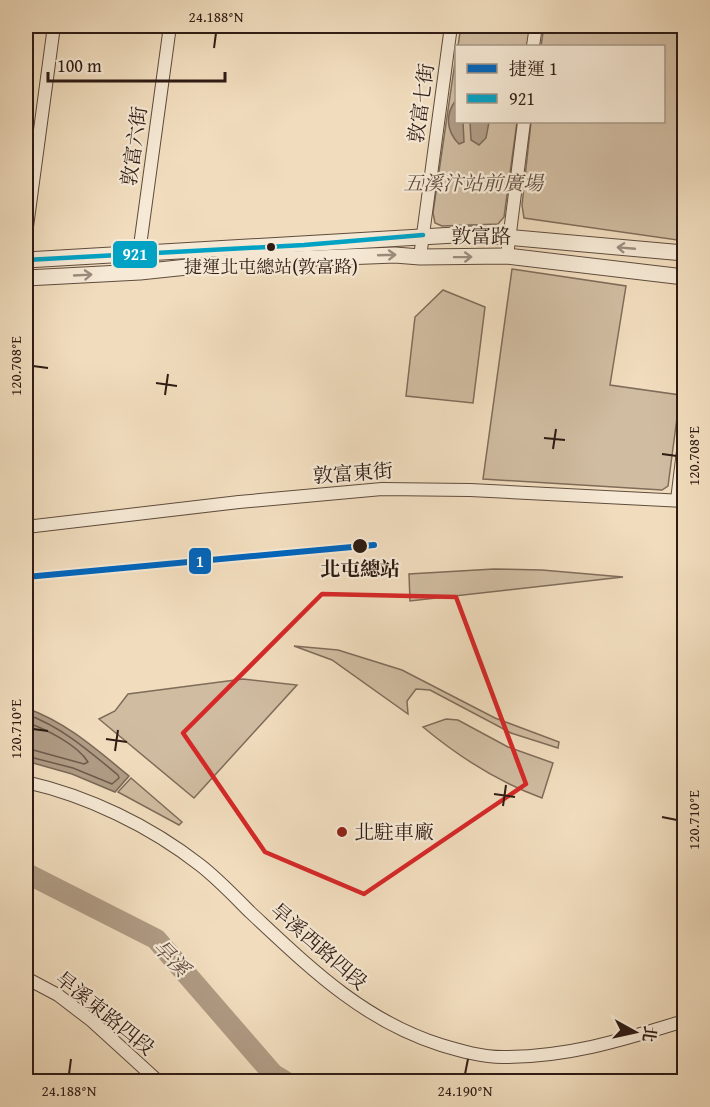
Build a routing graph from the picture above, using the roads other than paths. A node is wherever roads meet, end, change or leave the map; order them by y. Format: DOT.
graph roads {
  1 [pos="54,26"];
  2 [pos="170,26"];
  3 [pos="451,26"];
  4 [pos="536,26"];
  5 [pos="533,45"];
  6 [pos="524,123"];
  7 [pos="26,234"];
  8 [pos="423,235"];
  9 [pos="510,238"];
  10 [pos="139,253"];
  11 [pos="684,253"];
  12 [pos="507,256"];
  13 [pos="420,257"];
  14 [pos="26,260"];
  15 [pos="140,272"];
  16 [pos="684,277"];
  17 [pos="26,278"];
  18 [pos="684,443"];
  19 [pos="681,501"];
  20 [pos="26,527"];
  21 [pos="26,782"];
  22 [pos="26,978"];
  23 [pos="684,1021"];
  24 [pos="159,1082"];
  1 -- 7 [label="street"];
  2 -- 10 [label="street, 敦富六街"];
  3 -- 8 [label="street, 敦富七街"];
  4 -- 5 [label="street"];
  6 -- 9 [label="street"];
  8 -- 9 [label="street, 敦富路"];
  8 -- 10 [label="street, 敦富路"];
  8 -- 13 [label="street, 敦富七街"];
  11 -- 9 [label="street, 敦富路, one-way"];
  9 -- 12 [label="street"];
  10 -- 14 [label="street, 敦富路"];
  10 -- 15 [label="street, 敦富六街"];
  13 -- 12 [label="street, 敦富路, one-way"];
  12 -- 16 [label="street, 敦富路"];
  15 -- 13 [label="street, 敦富路, one-way"];
  17 -- 15 [label="street, 敦富路, one-way"];
  18 -- 19 [label="street"];
  19 -- 20 [label="street, 敦富東街"];
  21 -- 23 [label="street, 旱溪西路四段"];
  22 -- 24 [label="street, 旱溪東路四段"];
}
